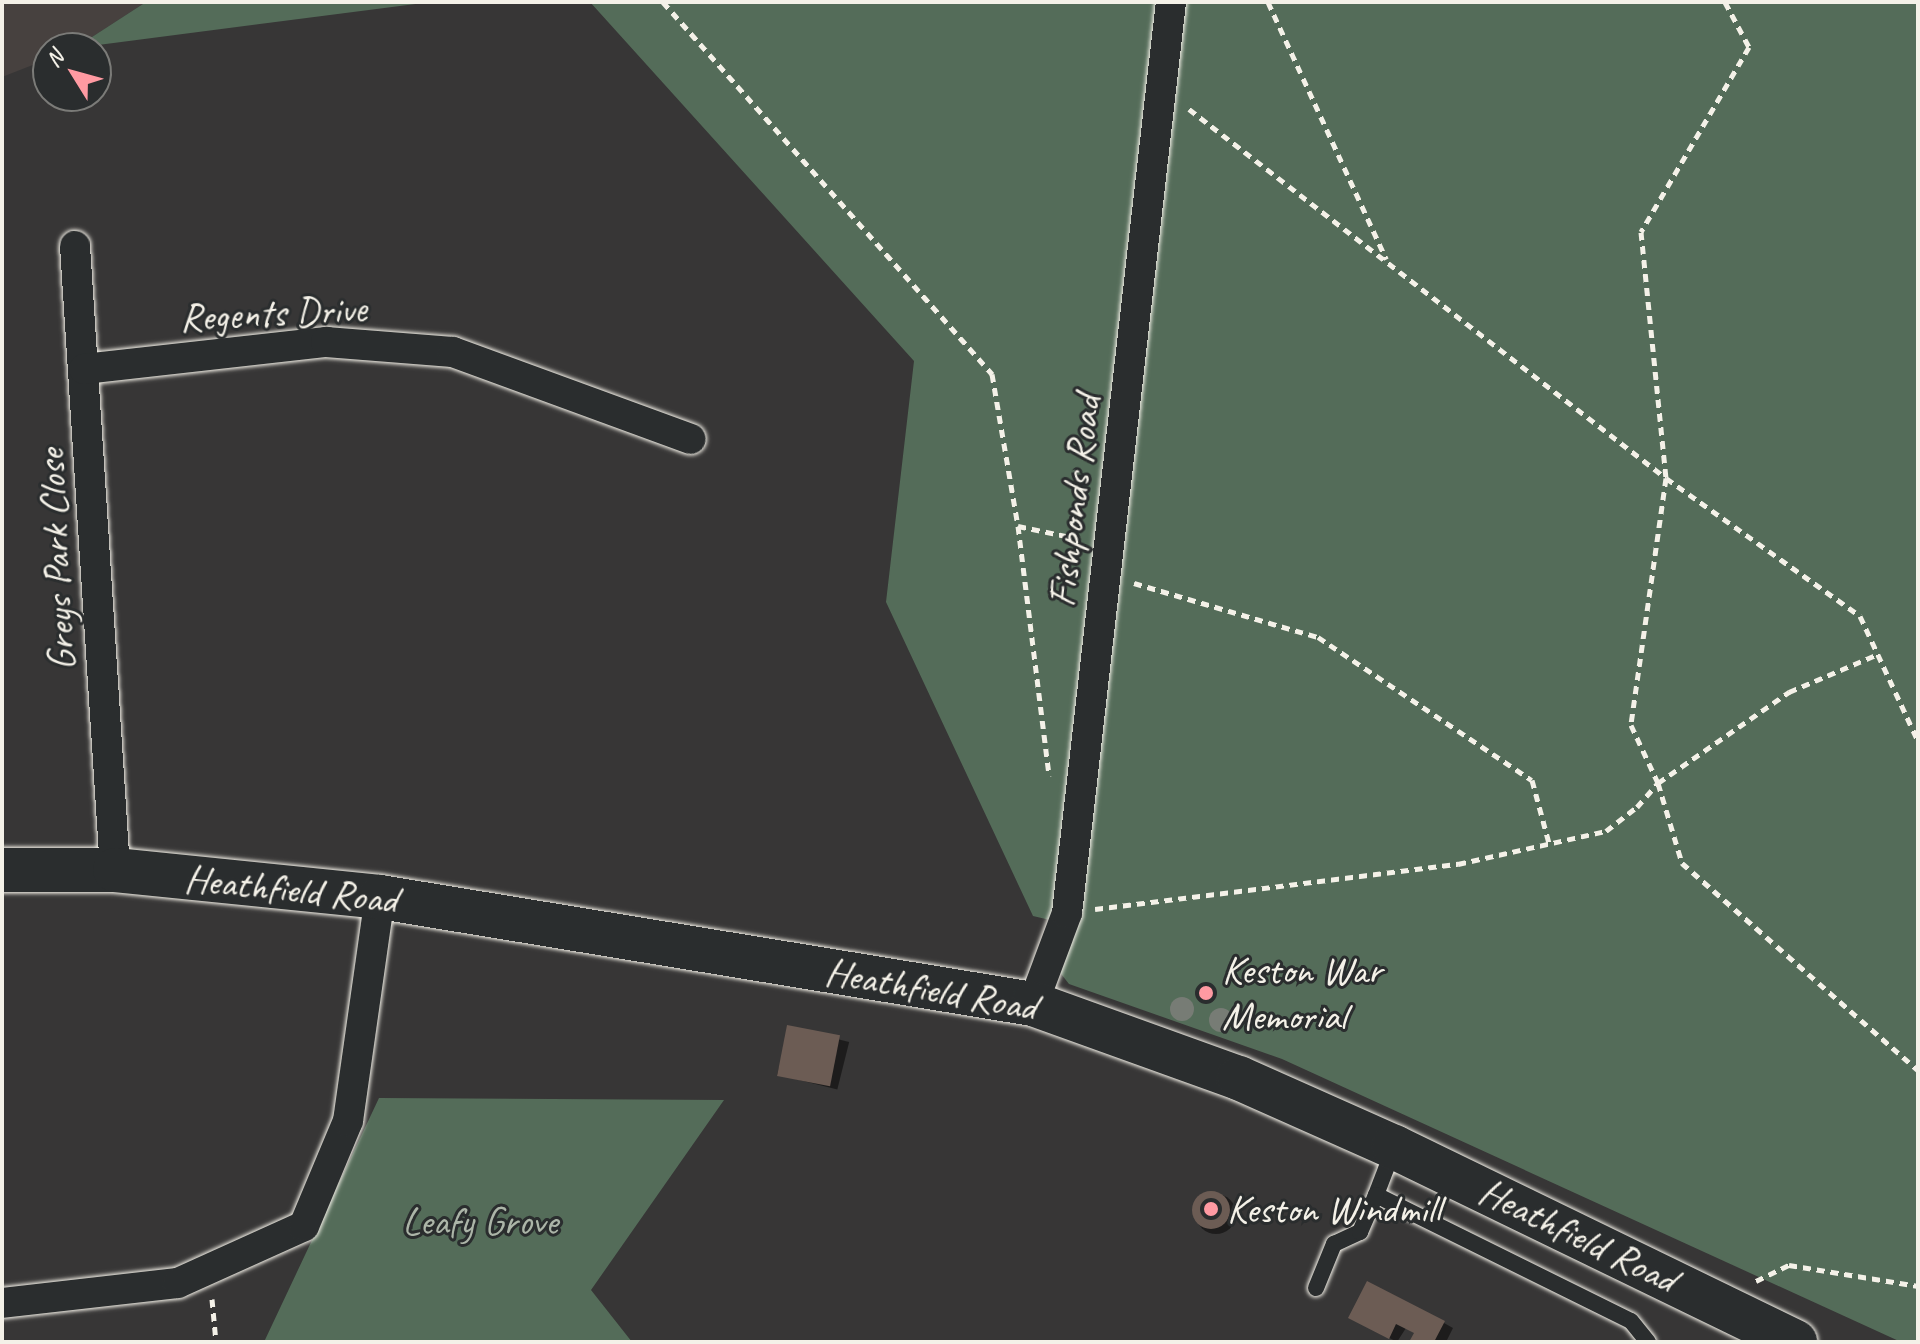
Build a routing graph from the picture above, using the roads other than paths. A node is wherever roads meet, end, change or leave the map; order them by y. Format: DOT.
graph roads {
  1 [pos="1171,2"];
  2 [pos="75,246"];
  3 [pos="84,369"];
  4 [pos="691,439"];
  5 [pos="2,870"];
  6 [pos="115,870"];
  7 [pos="380,897"];
  8 [pos="1033,1004"];
  9 [pos="1394,1147"];
  10 [pos="1376,1195"];
  11 [pos="1316,1288"];
  12 [pos="2,1303"];
  13 [pos="1648,1342"];
  14 [pos="1795,1342"];
  1 -- 8 [label="street, Fishponds Road"];
  2 -- 3 [label="street, Greys Park Close"];
  3 -- 4 [label="street, Regents Drive"];
  3 -- 6 [label="street, Greys Park Close"];
  5 -- 6 [label="main road, Heathfield Road"];
  6 -- 7 [label="main road, Heathfield Road"];
  7 -- 8 [label="main road, Heathfield Road"];
  7 -- 12 [label="street"];
  8 -- 9 [label="main road, Heathfield Road"];
  9 -- 10 [label="lane"];
  9 -- 14 [label="main road, Heathfield Road"];
  10 -- 11 [label="lane"];
  10 -- 13 [label="lane"];
}
